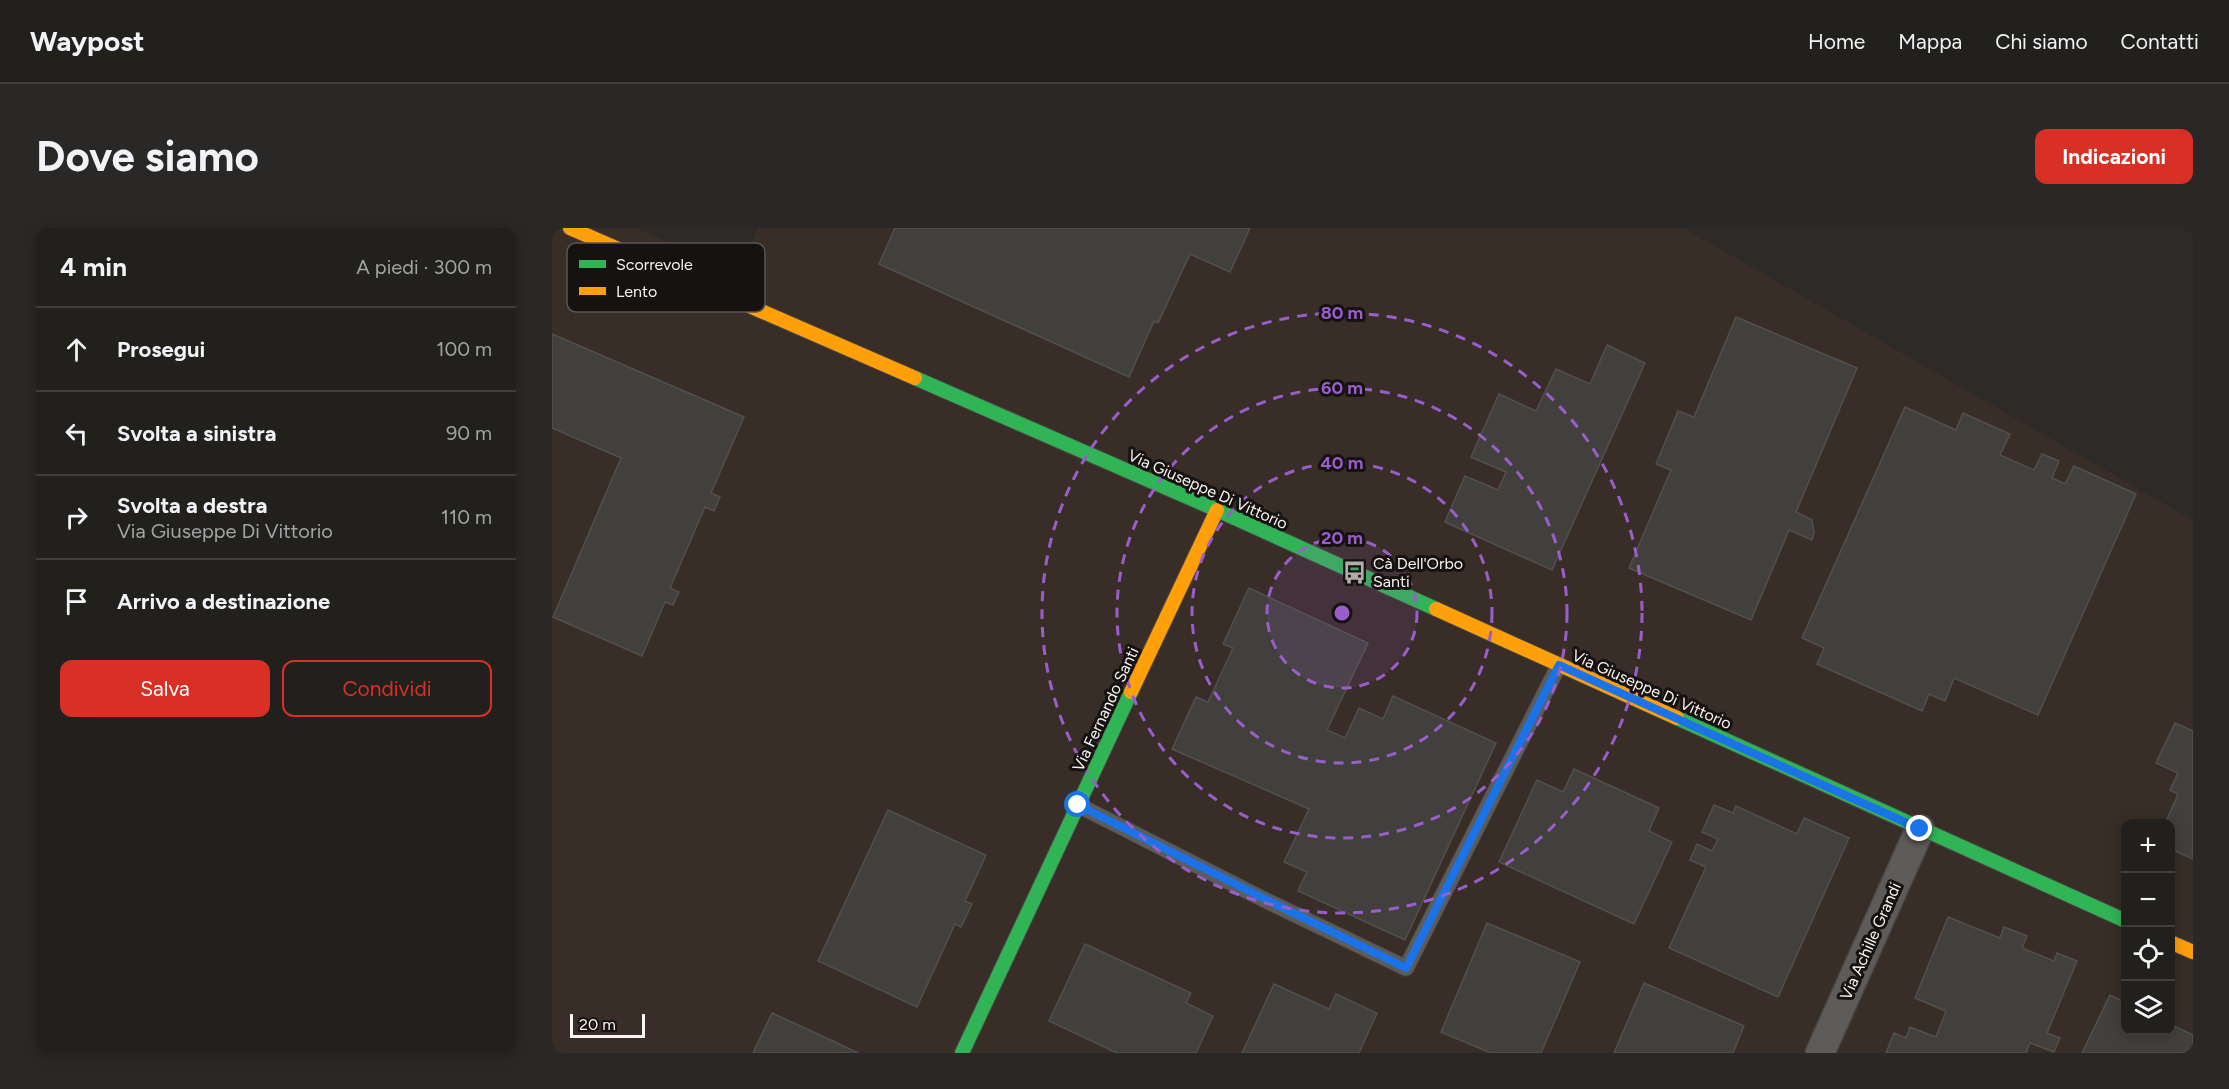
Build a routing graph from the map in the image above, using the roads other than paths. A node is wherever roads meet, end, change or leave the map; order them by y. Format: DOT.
graph roads {
  1 [pos="570,228"];
  2 [pos="604,243"];
  3 [pos="763,312"];
  4 [pos="1217,510"];
  5 [pos="1559,665"];
  6 [pos="1078,805"];
  7 [pos="1920,829"];
  8 [pos="2121,919"];
  9 [pos="2175,944"];
  10 [pos="2193,952"];
  11 [pos="962,1053"];
  12 [pos="1820,1053"];
  1 -- 2 [label="street, Via Giuseppe Di Vittorio"];
  3 -- 4 [label="street, Via Giuseppe Di Vittorio"];
  4 -- 5 [label="street, Via Giuseppe Di Vittorio"];
  4 -- 6 [label="street, Via Fernando Santi"];
  5 -- 6 [label="lane"];
  5 -- 7 [label="street, Via Giuseppe Di Vittorio"];
  6 -- 11 [label="street, Via Fernando Santi"];
  7 -- 8 [label="street, Via Giuseppe Di Vittorio"];
  7 -- 12 [label="street, Via Achille Grandi"];
  9 -- 10 [label="street"];
}
